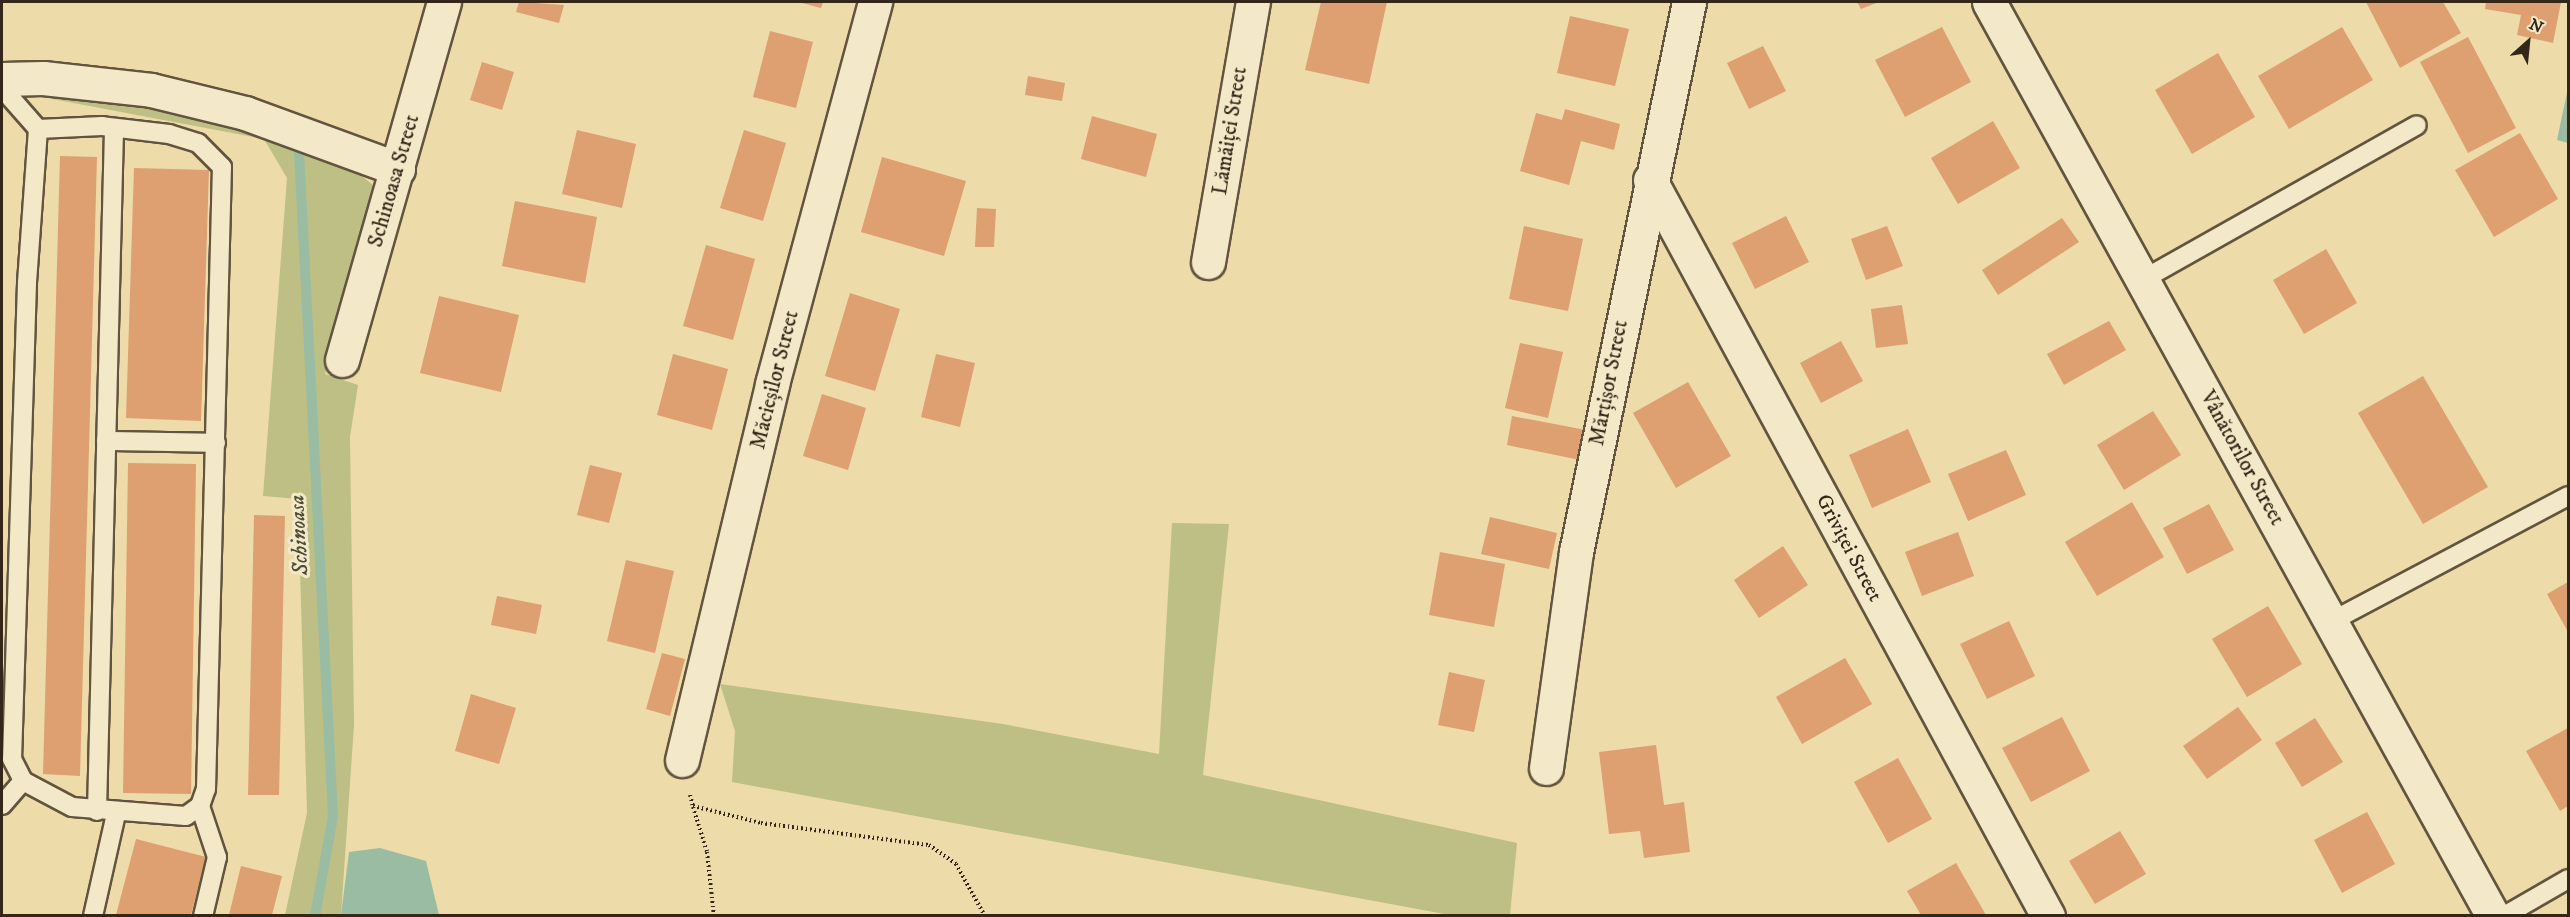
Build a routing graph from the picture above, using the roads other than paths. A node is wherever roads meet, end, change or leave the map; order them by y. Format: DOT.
graph roads {
  1 [pos="444,2"];
  2 [pos="875,2"];
  3 [pos="1253,2"];
  4 [pos="1689,2"];
  5 [pos="1989,2"];
  6 [pos="2,79"];
  7 [pos="2,88"];
  8 [pos="2417,125"];
  9 [pos="114,128"];
  10 [pos="38,129"];
  11 [pos="398,169"];
  12 [pos="1650,180"];
  13 [pos="1208,262"];
  14 [pos="2144,279"];
  15 [pos="342,360"];
  16 [pos="106,441"];
  17 [pos="216,443"];
  18 [pos="2568,496"];
  19 [pos="2332,621"];
  20 [pos="682,760"];
  21 [pos="1546,768"];
  22 [pos="23,781"];
  23 [pos="2,805"];
  24 [pos="201,806"];
  25 [pos="97,811"];
  26 [pos="116,814"];
  27 [pos="2568,879"];
  28 [pos="93,915"];
  29 [pos="203,915"];
  30 [pos="2048,915"];
  31 [pos="2493,915"];
  32 [pos="2504,915"];
  1 -- 11 [label="street, Schinoasa Street"];
  2 -- 20 [label="street, Măcieșilor Street"];
  3 -- 13 [label="street, Lămăiței Street"];
  4 -- 12 [label="street, Mărțișor Street"];
  5 -- 14 [label="street, Vânătorilor Street"];
  6 -- 11 [label="street"];
  7 -- 10 [label="lane"];
  8 -- 14 [label="lane"];
  9 -- 10 [label="lane"];
  9 -- 16 [label="lane"];
  9 -- 17 [label="lane"];
  10 -- 22 [label="lane"];
  11 -- 15 [label="street, Schinoasa Street"];
  12 -- 21 [label="street, Mărțișor Street"];
  12 -- 30 [label="street, Griviței Street"];
  14 -- 19 [label="street, Vânătorilor Street"];
  16 -- 17 [label="lane"];
  16 -- 25 [label="lane"];
  17 -- 24 [label="lane"];
  18 -- 19 [label="lane"];
  19 -- 31 [label="street, Vânătorilor Street"];
  22 -- 23 [label="lane"];
  22 -- 25 [label="lane"];
  24 -- 26 [label="lane"];
  24 -- 29 [label="lane"];
  25 -- 26 [label="lane"];
  26 -- 28 [label="lane"];
  27 -- 32 [label="lane"];
}
